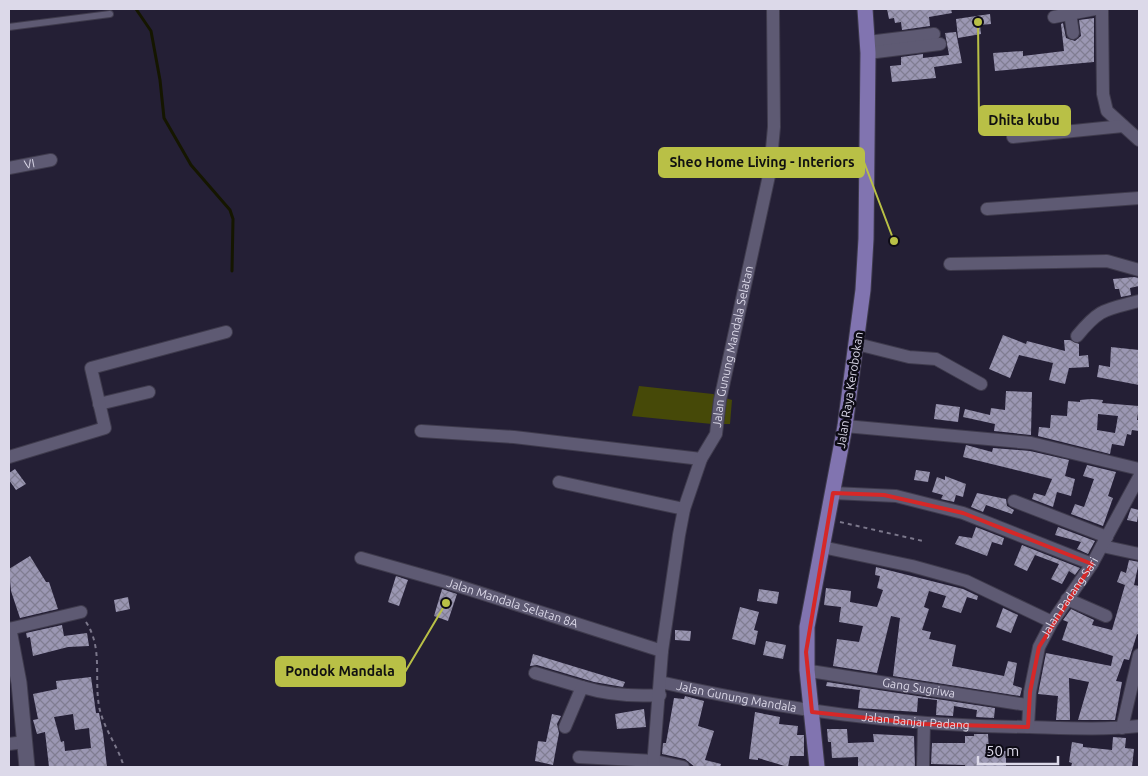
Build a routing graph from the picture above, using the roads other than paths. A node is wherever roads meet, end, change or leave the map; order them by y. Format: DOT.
graph roads {
  1 [pos="772,9"];
  2 [pos="865,9"];
  3 [pos="1095,9"];
  4 [pos="1102,9"];
  5 [pos="1070,13"];
  6 [pos="110,14"];
  7 [pos="1054,17"];
  8 [pos="9,27"];
  9 [pos="1073,33"];
  10 [pos="937,39"];
  11 [pos="868,47"];
  12 [pos="1123,126"];
  13 [pos="1013,136"];
  14 [pos="1139,140"];
  15 [pos="51,160"];
  16 [pos="9,168"];
  17 [pos="1139,198"];
  18 [pos="987,209"];
  19 [pos="950,264"];
  20 [pos="1139,270"];
  21 [pos="1139,301"];
  22 [pos="226,332"];
  23 [pos="1077,336"];
  24 [pos="857,344"];
  25 [pos="981,384"];
  26 [pos="149,392"];
  27 [pos="99,404"];
  28 [pos="845,426"];
  29 [pos="421,431"];
  30 [pos="9,457"];
  31 [pos="701,459"];
  32 [pos="1139,469"];
  33 [pos="1139,478"];
  34 [pos="559,482"];
  35 [pos="833,493"];
  36 [pos="1134,497"];
  37 [pos="1014,501"];
  38 [pos="684,508"];
  39 [pos="1104,542"];
  40 [pos="822,547"];
  41 [pos="1139,554"];
  42 [pos="361,558"];
  43 [pos="1092,564"];
  44 [pos="1067,599"];
  45 [pos="83,616"];
  46 [pos="1106,616"];
  47 [pos="1052,622"];
  48 [pos="9,629"];
  49 [pos="662,651"];
  50 [pos="1139,655"];
  51 [pos="810,671"];
  52 [pos="535,673"];
  53 [pos="14,684"];
  54 [pos="582,687"];
  55 [pos="660,689"];
  56 [pos="1027,705"];
  57 [pos="812,712"];
  58 [pos="924,724"];
  59 [pos="1139,726"];
  60 [pos="565,727"];
  61 [pos="1028,727"];
  62 [pos="1122,728"];
  63 [pos="25,742"];
  64 [pos="9,744"];
  65 [pos="579,757"];
  66 [pos="654,764"];
  67 [pos="27,767"];
  68 [pos="683,767"];
  69 [pos="817,767"];
  70 [pos="923,767"];
  1 -- 31 [label="street, Jalan Gunung Mandala Selatan"];
  2 -- 11 [label="main road, Jalan Raya Kerobokan"];
  3 -- 5 [label="street"];
  4 -- 12 [label="street"];
  5 -- 7 [label="street"];
  5 -- 9 [label="street"];
  6 -- 8 [label="lane"];
  10 -- 11 [label="street"];
  11 -- 24 [label="main road, Jalan Raya Kerobokan"];
  12 -- 13 [label="street"];
  12 -- 14 [label="street"];
  15 -- 16 [label="street, VI"];
  17 -- 18 [label="street"];
  19 -- 20 [label="street"];
  21 -- 23 [label="street"];
  22 -- 27 [label="street"];
  24 -- 25 [label="street"];
  24 -- 28 [label="main road, Jalan Raya Kerobokan"];
  26 -- 27 [label="street"];
  27 -- 30 [label="street"];
  28 -- 32 [label="street"];
  28 -- 35 [label="main road, Jalan Raya Kerobokan"];
  29 -- 31 [label="street"];
  31 -- 38 [label="street, Jalan Gunung Mandala Selatan"];
  33 -- 36 [label="street, Jalan Padang Sari"];
  34 -- 38 [label="street"];
  35 -- 40 [label="main road, Jalan Raya Kerobokan"];
  35 -- 43 [label="street"];
  36 -- 39 [label="street, Jalan Padang Sari"];
  37 -- 39 [label="street"];
  38 -- 49 [label="street, Jalan Gunung Mandala Selatan"];
  39 -- 41 [label="street"];
  39 -- 43 [label="street, Jalan Padang Sari"];
  40 -- 47 [label="street"];
  40 -- 57 [label="main road, Jalan Raya Kerobokan"];
  42 -- 49 [label="street, Jalan Mandala Selatan 8A"];
  43 -- 44 [label="street, Jalan Padang Sari"];
  44 -- 46 [label="street"];
  44 -- 47 [label="street, Jalan Padang Sari"];
  45 -- 48 [label="street"];
  47 -- 61 [label="street, Jalan Padang Sari"];
  48 -- 53 [label="street"];
  49 -- 55 [label="street, Jalan Gunung Mandala Selatan"];
  50 -- 62 [label="street"];
  51 -- 56 [label="street, Gang Sugriwa"];
  52 -- 54 [label="street, Jalan Gunung Mandala"];
  53 -- 63 [label="street"];
  54 -- 55 [label="street, Jalan Gunung Mandala"];
  54 -- 60 [label="street"];
  55 -- 57 [label="street, Jalan Gunung Mandala"];
  55 -- 66 [label="street, Jalan Gunung Mandala Selatan"];
  57 -- 58 [label="street, Jalan Banjar Padang"];
  57 -- 69 [label="main road, Jalan Raya Kerobokan"];
  58 -- 61 [label="street, Jalan Banjar Padang"];
  58 -- 70 [label="street"];
  59 -- 62 [label="street, Jalan Banjar Padang"];
  61 -- 62 [label="street, Jalan Banjar Padang"];
  63 -- 64 [label="street"];
  63 -- 67 [label="street"];
  65 -- 66 [label="street"];
  66 -- 68 [label="street"];
}
